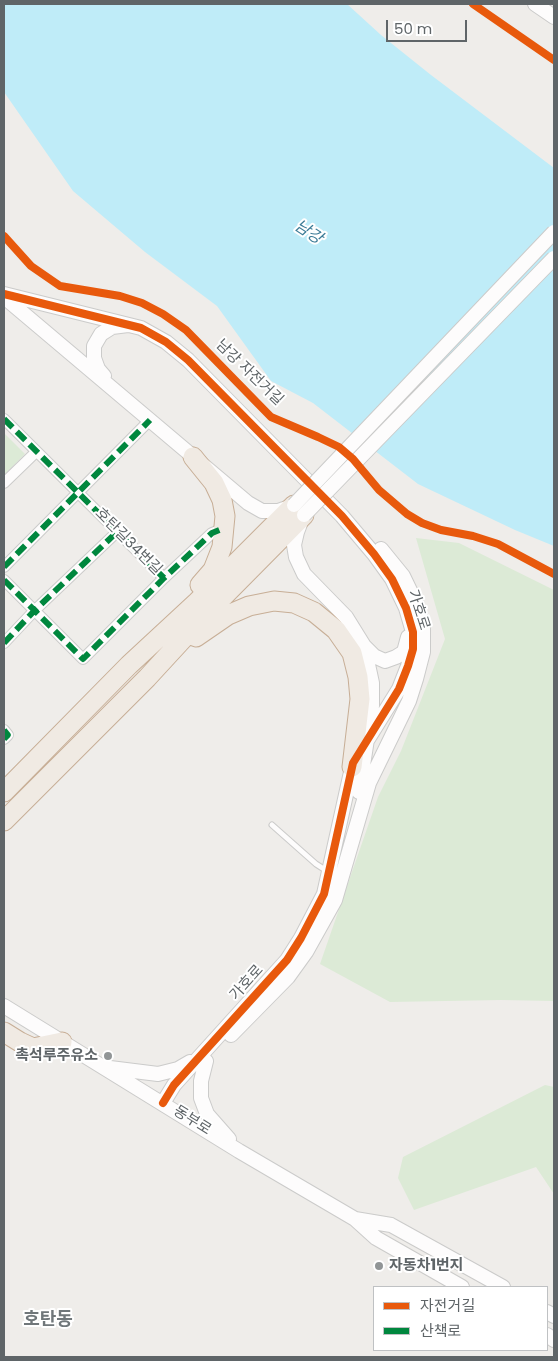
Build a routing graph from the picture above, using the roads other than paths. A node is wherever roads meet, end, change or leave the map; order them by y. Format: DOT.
graph roads {
  1 [pos="536,4"];
  2 [pos="554,17"];
  3 [pos="554,232"];
  4 [pos="554,258"];
  5 [pos="4,296"];
  6 [pos="130,325"];
  7 [pos="130,404"];
  8 [pos="4,419"];
  9 [pos="150,420"];
  10 [pos="36,452"];
  11 [pos="193,457"];
  12 [pos="4,483"];
  13 [pos="78,492"];
  14 [pos="299,510"];
  15 [pos="342,516"];
  16 [pos="224,528"];
  17 [pos="117,532"];
  18 [pos="4,567"];
  19 [pos="164,578"];
  20 [pos="4,580"];
  21 [pos="406,608"];
  22 [pos="35,610"];
  23 [pos="4,643"];
  24 [pos="364,646"];
  25 [pos="129,665"];
  26 [pos="147,678"];
  27 [pos="366,740"];
  28 [pos="352,766"];
  29 [pos="4,792"];
  30 [pos="4,821"];
  31 [pos="272,825"];
  32 [pos="353,838"];
  33 [pos="329,873"];
  34 [pos="344,873"];
  35 [pos="4,1006"];
  36 [pos="4,1032"];
  37 [pos="62,1042"];
  38 [pos="202,1060"];
  39 [pos="103,1067"];
  40 [pos="163,1103"];
  41 [pos="239,1151"];
  42 [pos="355,1219"];
  43 [pos="460,1286"];
  44 [pos="500,1286"];
  1 -- 2 [label="street"];
  3 -- 14 [label="street, bridge"];
  4 -- 14 [label="street, bridge"];
  5 -- 6 [label="street, 가호로"];
  5 -- 7 [label="street"];
  6 -- 7 [label="street"];
  6 -- 15 [label="street, 가호로"];
  7 -- 9 [label="street"];
  8 -- 10 [label="street, 호탄길34번길"];
  9 -- 11 [label="street"];
  9 -- 13 [label="street"];
  10 -- 12 [label="street"];
  10 -- 13 [label="street, 호탄길34번길"];
  11 -- 14 [label="street"];
  11 -- 16 [label="highway"];
  13 -- 17 [label="street, 호탄길34번길"];
  13 -- 18 [label="street"];
  14 -- 24 [label="street"];
  14 -- 25 [label="highway"];
  14 -- 26 [label="highway"];
  15 -- 21 [label="street, 가호로"];
  15 -- 32 [label="street, 가호로"];
  16 -- 19 [label="street, 호탄길34번길"];
  16 -- 25 [label="highway"];
  17 -- 19 [label="street, 호탄길34번길"];
  17 -- 22 [label="street"];
  19 -- 22 [label="street"];
  20 -- 22 [label="street"];
  21 -- 24 [label="street"];
  21 -- 27 [label="street, 가호로"];
  22 -- 23 [label="street"];
  24 -- 27 [label="street"];
  25 -- 29 [label="highway"];
  26 -- 28 [label="highway"];
  26 -- 30 [label="highway"];
  27 -- 28 [label="street, 가호로"];
  27 -- 32 [label="street"];
  28 -- 33 [label="street, 가호로"];
  31 -- 33 [label="lane"];
  32 -- 34 [label="street, 가호로"];
  33 -- 34 [label="lane"];
  33 -- 38 [label="street, 가호로"];
  34 -- 38 [label="street, 가호로"];
  35 -- 37 [label="street, 동부로"];
  36 -- 37 [label="highway"];
  37 -- 39 [label="street, 동부로"];
  38 -- 39 [label="street"];
  38 -- 40 [label="street, 가호로"];
  38 -- 41 [label="street"];
  39 -- 40 [label="street, 동부로"];
  40 -- 41 [label="street, 동부로"];
  41 -- 42 [label="street, 동부로"];
  42 -- 43 [label="street, 동부로"];
  42 -- 44 [label="street, 동부로"];
}
